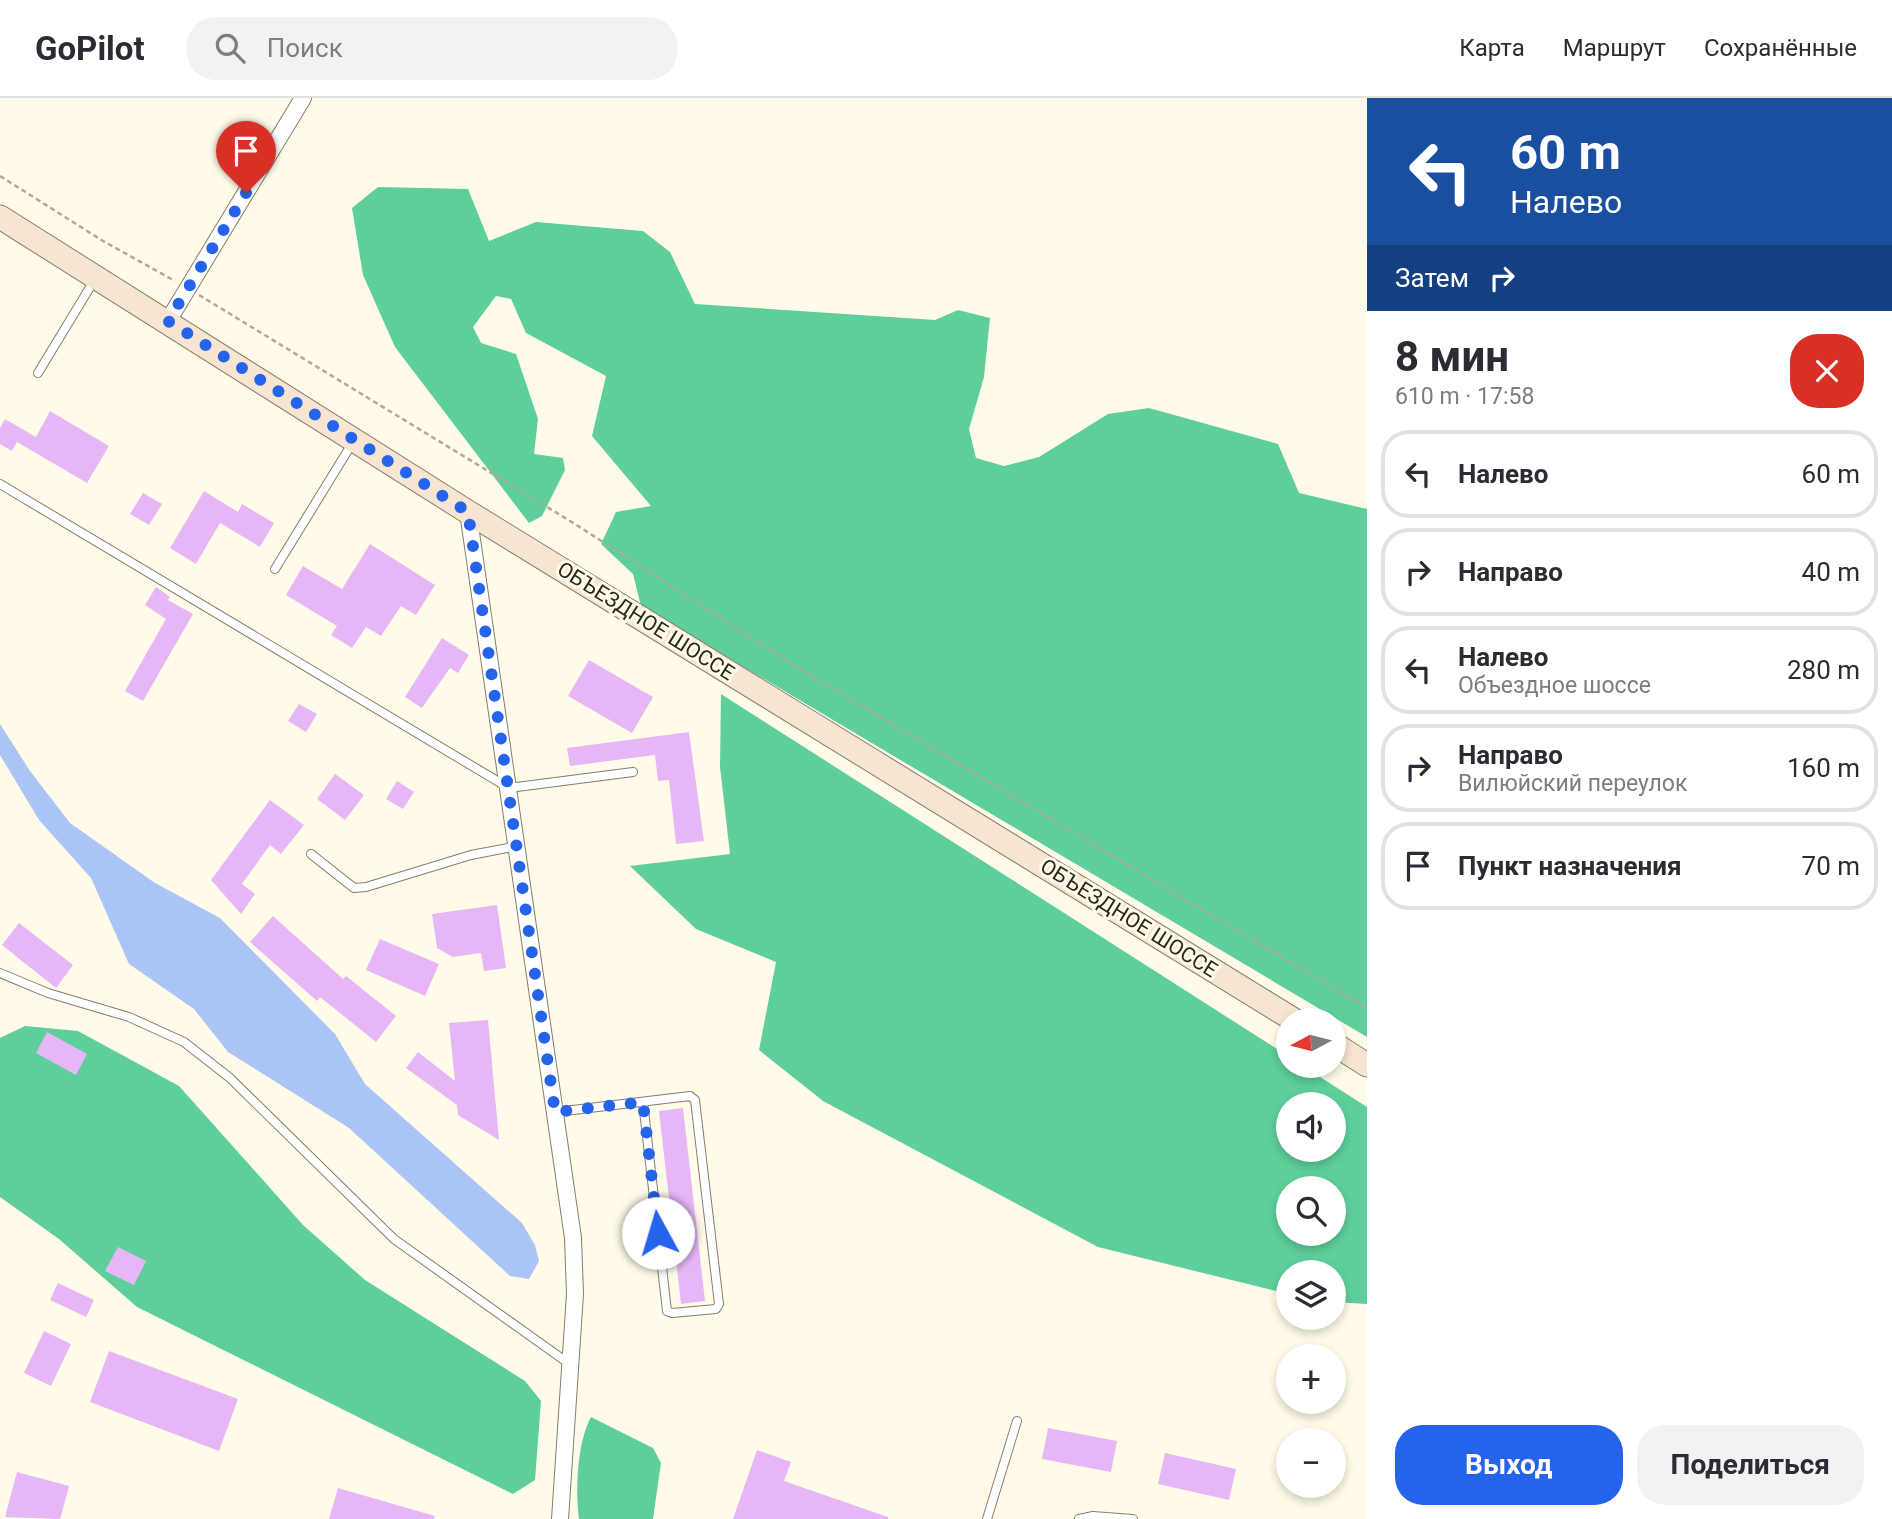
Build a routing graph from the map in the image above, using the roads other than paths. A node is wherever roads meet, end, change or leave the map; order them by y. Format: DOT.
graph roads {
  1 [pos="303,98"];
  2 [pos="0,217"];
  3 [pos="96,276"];
  4 [pos="168,321"];
  5 [pos="38,373"];
  6 [pos="355,439"];
  7 [pos="0,484"];
  8 [pos="468,512"];
  9 [pos="275,569"];
  10 [pos="633,772"];
  11 [pos="509,788"];
  12 [pos="517,846"];
  13 [pos="311,854"];
  14 [pos="0,973"];
  15 [pos="1276,1009"];
  16 [pos="1346,1052"];
  17 [pos="1367,1065"];
  18 [pos="643,1102"];
  19 [pos="555,1112"];
  20 [pos="570,1365"];
  21 [pos="1017,1421"];
  22 [pos="560,1519"];
  23 [pos="987,1519"];
  24 [pos="1079,1519"];
  25 [pos="1133,1519"];
  1 -- 4 [label="street"];
  2 -- 3 [label="main road, ОБЪЕЗДНОЕ ШОССЕ"];
  3 -- 4 [label="main road, ОБЪЕЗДНОЕ ШОССЕ"];
  3 -- 5 [label="lane"];
  4 -- 6 [label="main road, ОБЪЕЗДНОЕ ШОССЕ"];
  6 -- 8 [label="main road, ОБЪЕЗДНОЕ ШОССЕ"];
  6 -- 9 [label="lane"];
  7 -- 11 [label="lane"];
  8 -- 11 [label="street"];
  8 -- 15 [label="main road, ОБЪЕЗДНОЕ ШОССЕ"];
  10 -- 11 [label="lane"];
  11 -- 12 [label="street"];
  12 -- 13 [label="lane"];
  12 -- 19 [label="street"];
  14 -- 20 [label="lane"];
  16 -- 17 [label="main road"];
  18 -- 18 [label="lane"];
  18 -- 19 [label="lane"];
  19 -- 20 [label="street"];
  20 -- 22 [label="street"];
  21 -- 23 [label="lane"];
  24 -- 25 [label="lane"];
}
